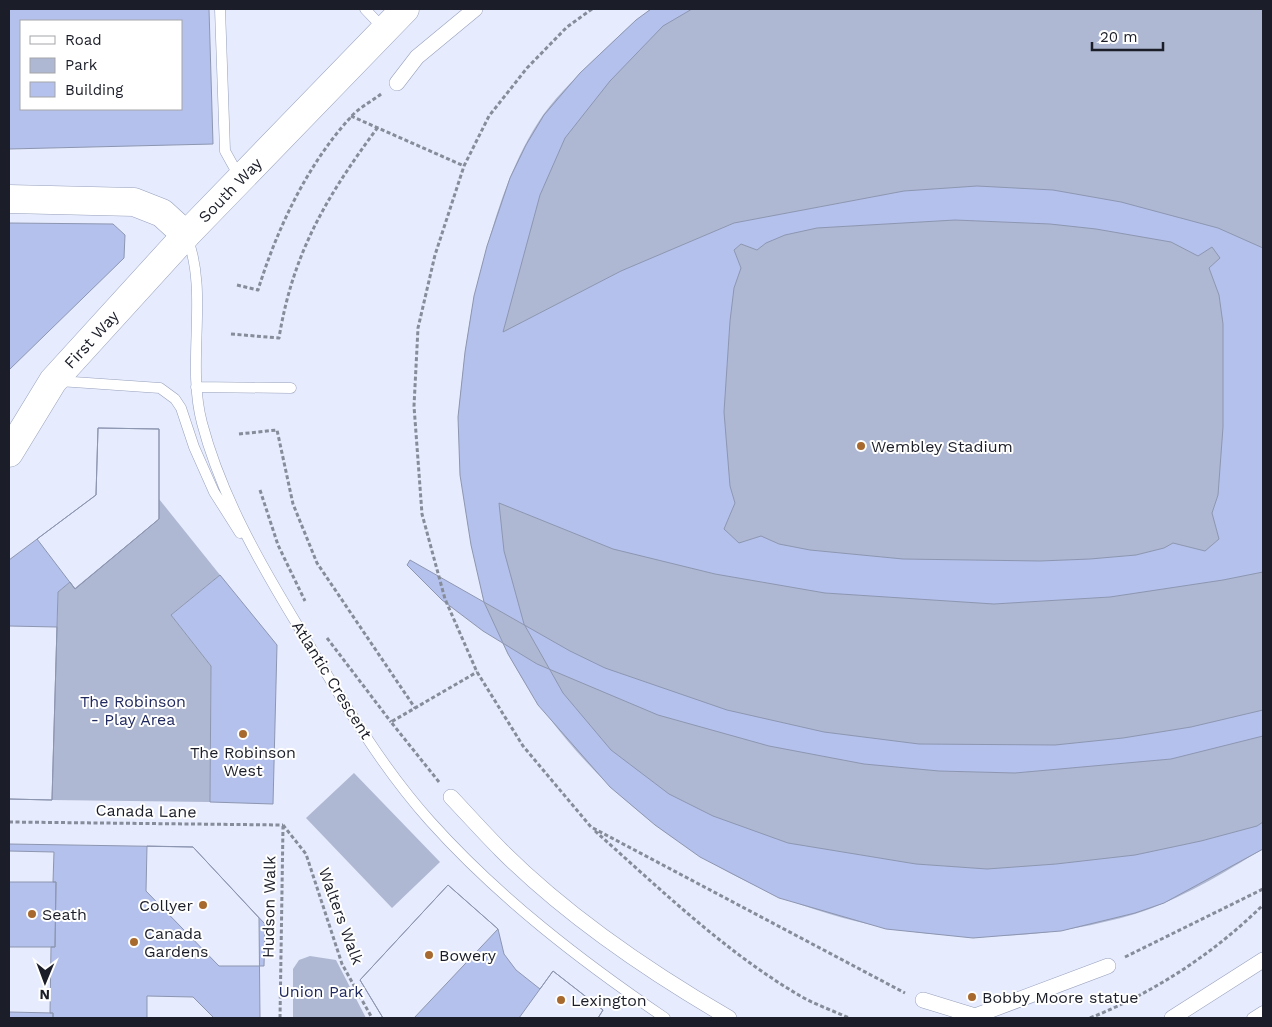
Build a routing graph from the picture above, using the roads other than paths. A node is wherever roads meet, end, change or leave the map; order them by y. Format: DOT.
graph roads {
  1 [pos="220,9"];
  2 [pos="365,9"];
  3 [pos="405,9"];
  4 [pos="475,9"];
  5 [pos="384,30"];
  6 [pos="397,83"];
  7 [pos="240,179"];
  8 [pos="9,199"];
  9 [pos="186,235"];
  10 [pos="53,381"];
  11 [pos="196,387"];
  12 [pos="291,388"];
  13 [pos="9,453"];
  14 [pos="279,595"];
  15 [pos="451,797"];
  16 [pos="1263,960"];
  17 [pos="1108,966"];
  18 [pos="1031,998"];
  19 [pos="923,1000"];
  20 [pos="1263,1011"];
  21 [pos="975,1016"];
  22 [pos="665,1018"];
  23 [pos="729,1018"];
  24 [pos="1172,1018"];
  25 [pos="1252,1018"];
  1 -- 7 [label="lane"];
  2 -- 5 [label="lane"];
  3 -- 5 [label="main road, South Way"];
  4 -- 6 [label="street"];
  5 -- 7 [label="main road, South Way"];
  7 -- 9 [label="main road, South Way"];
  8 -- 9 [label="main road, South Way"];
  9 -- 10 [label="main road, First Way"];
  9 -- 11 [label="lane, Atlantic Crescent"];
  10 -- 13 [label="main road, First Way"];
  10 -- 14 [label="lane"];
  11 -- 12 [label="lane"];
  11 -- 14 [label="lane, Atlantic Crescent"];
  14 -- 22 [label="lane, Atlantic Crescent"];
  15 -- 23 [label="street"];
  16 -- 24 [label="street"];
  17 -- 21 [label="street"];
  18 -- 21 [label="street"];
  19 -- 21 [label="street"];
  20 -- 25 [label="lane"];
}
